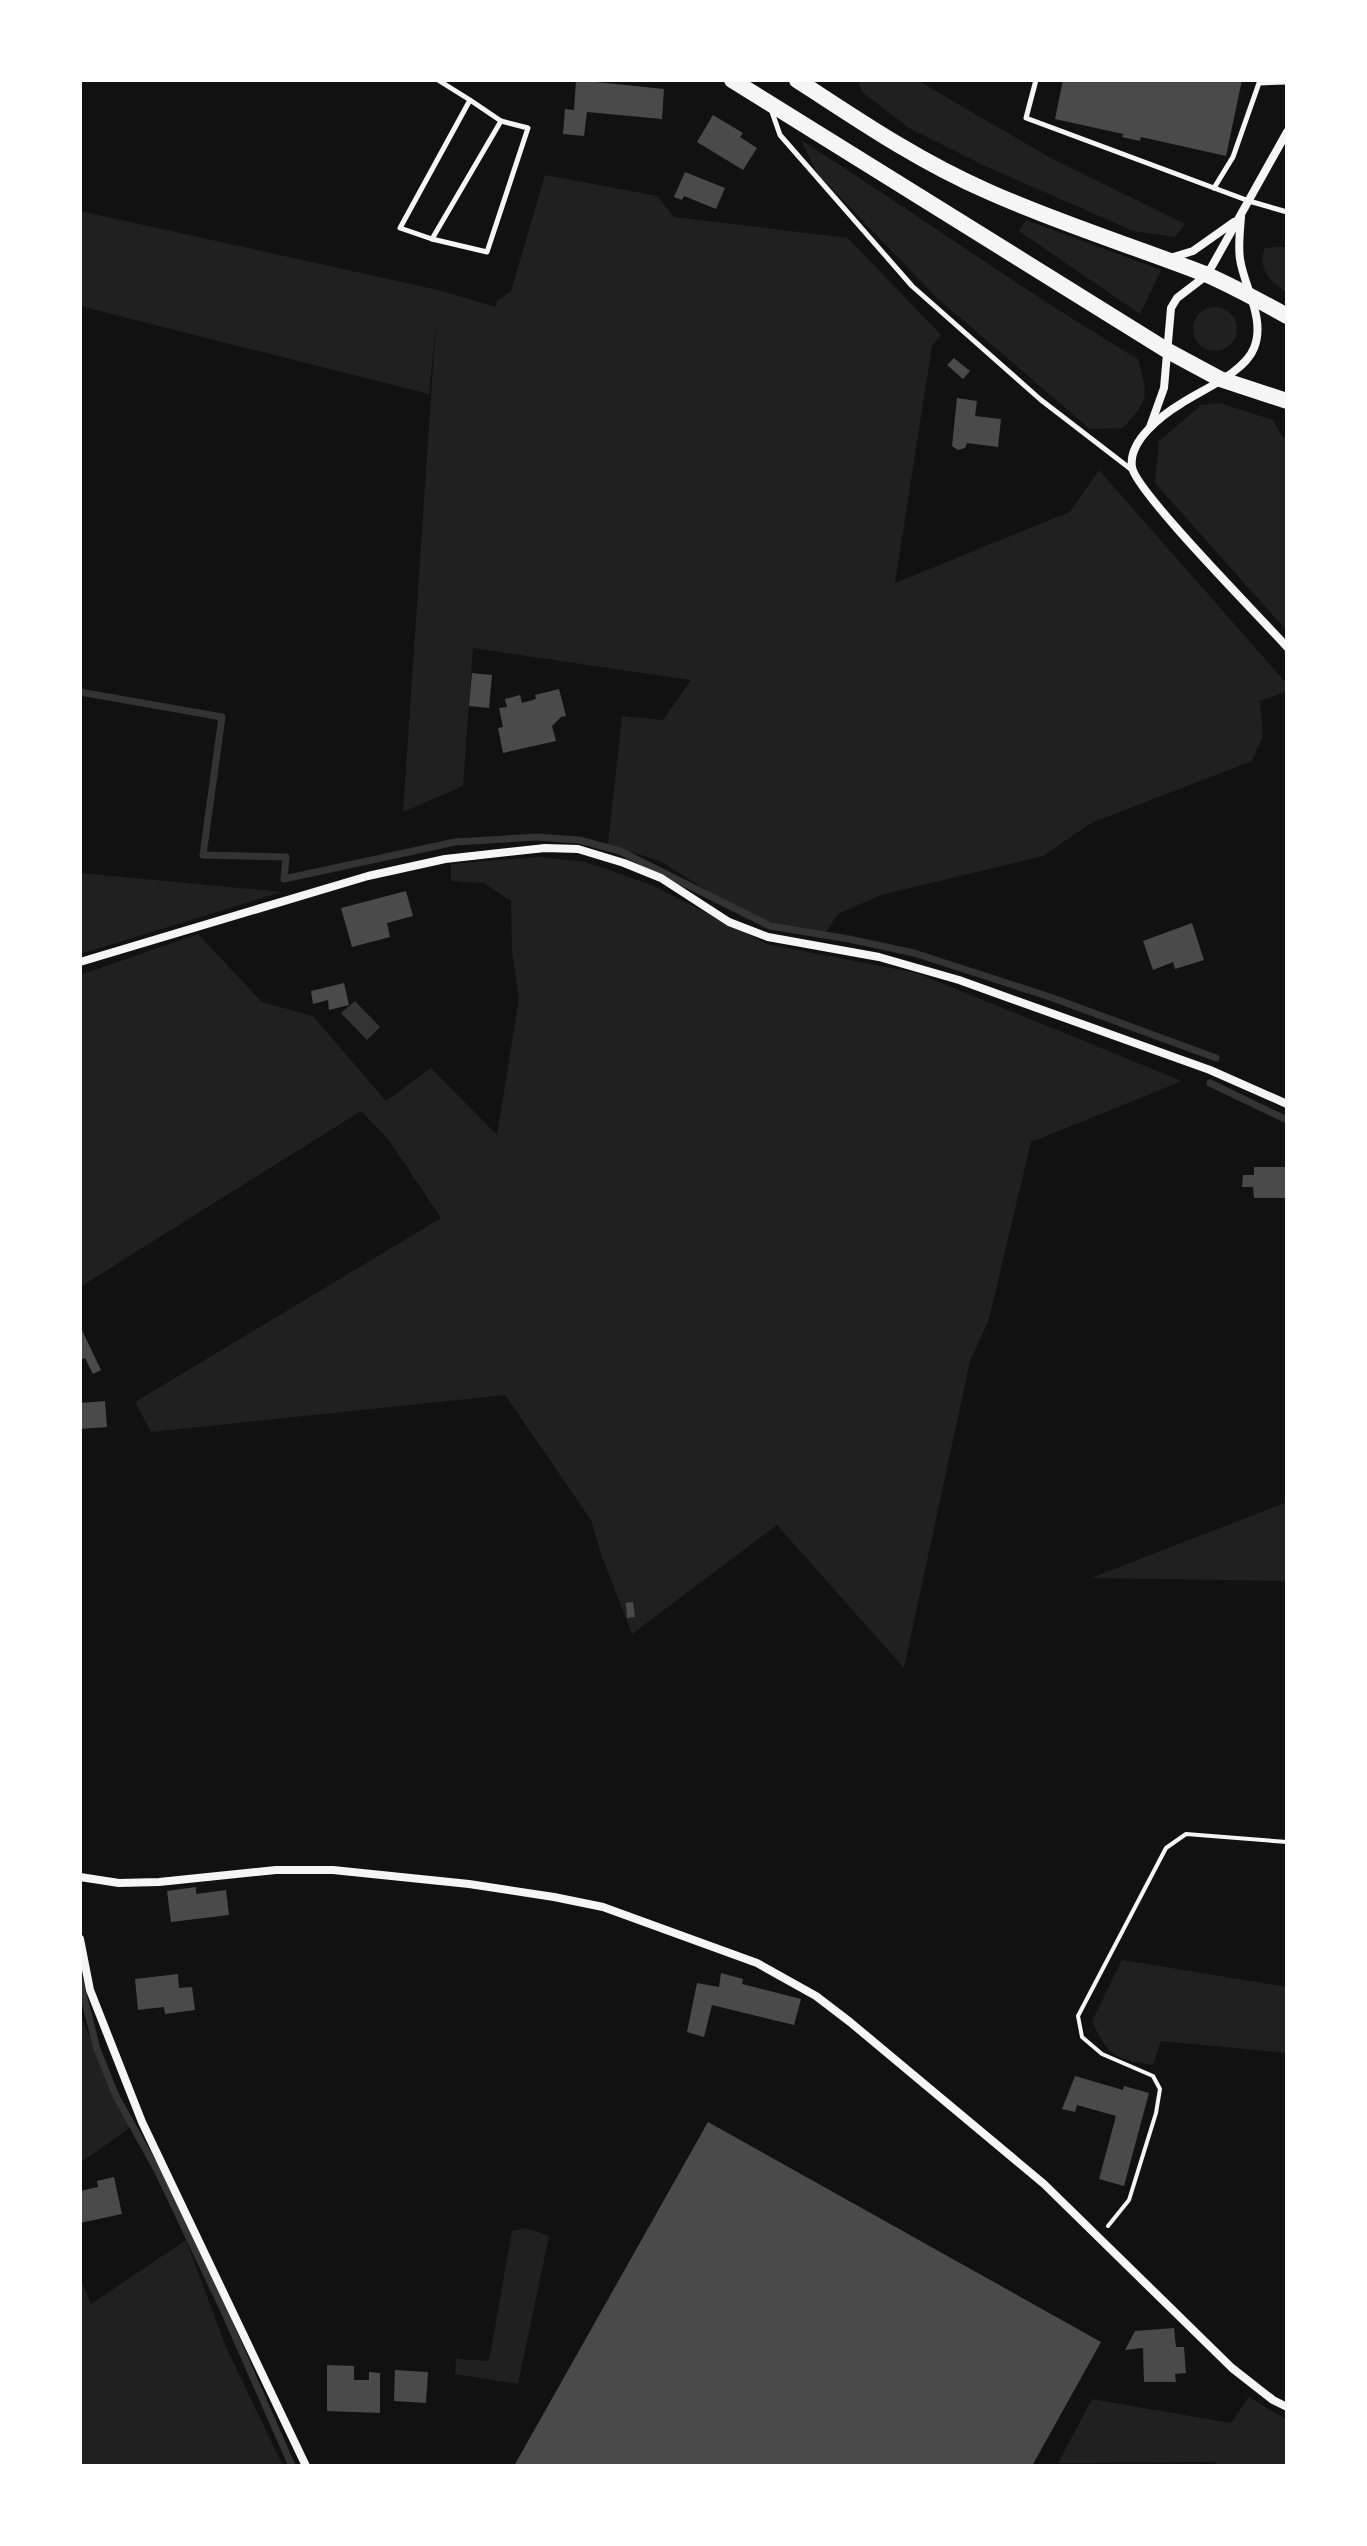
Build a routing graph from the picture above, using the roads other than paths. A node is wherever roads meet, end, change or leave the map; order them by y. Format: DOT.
graph roads {
  1 [pos="438,80"];
  2 [pos="732,80"];
  3 [pos="797,80"];
  4 [pos="1036,80"];
  5 [pos="1287,82"];
  6 [pos="470,100"];
  7 [pos="769,103"];
  8 [pos="501,121"];
  9 [pos="1287,132"];
  10 [pos="1214,188"];
  11 [pos="1249,201"];
  12 [pos="1287,212"];
  13 [pos="1241,217"];
  14 [pos="432,239"];
  15 [pos="1163,260"];
  16 [pos="1207,275"];
  17 [pos="1252,297"];
  18 [pos="1287,316"];
  19 [pos="1168,351"];
  20 [pos="1220,379"];
  21 [pos="1287,401"];
  22 [pos="1148,431"];
  23 [pos="1132,470"];
  24 [pos="1287,647"];
  25 [pos="80,962"];
  26 [pos="1287,1104"];
  27 [pos="80,1877"];
  28 [pos="80,1939"];
  29 [pos="1287,2407"];
  30 [pos="306,2466"];
  1 -- 6 [label="lane"];
  2 -- 7 [label="main road"];
  3 -- 15 [label="main road"];
  4 -- 10 [label="lane"];
  5 -- 10 [label="lane"];
  6 -- 8 [label="lane"];
  6 -- 14 [label="lane"];
  7 -- 19 [label="main road"];
  7 -- 23 [label="lane"];
  8 -- 14 [label="lane"];
  8 -- 14 [label="lane"];
  9 -- 11 [label="street"];
  10 -- 11 [label="lane"];
  11 -- 12 [label="lane"];
  11 -- 13 [label="street"];
  13 -- 15 [label="street"];
  13 -- 16 [label="street"];
  13 -- 17 [label="street"];
  15 -- 16 [label="main road"];
  16 -- 17 [label="main road"];
  16 -- 19 [label="street"];
  17 -- 18 [label="main road"];
  17 -- 20 [label="street"];
  19 -- 20 [label="main road"];
  19 -- 22 [label="street"];
  20 -- 21 [label="main road"];
  20 -- 22 [label="street"];
  22 -- 23 [label="street"];
  23 -- 24 [label="street"];
  25 -- 26 [label="street"];
  27 -- 29 [label="street"];
  28 -- 30 [label="street"];
}
